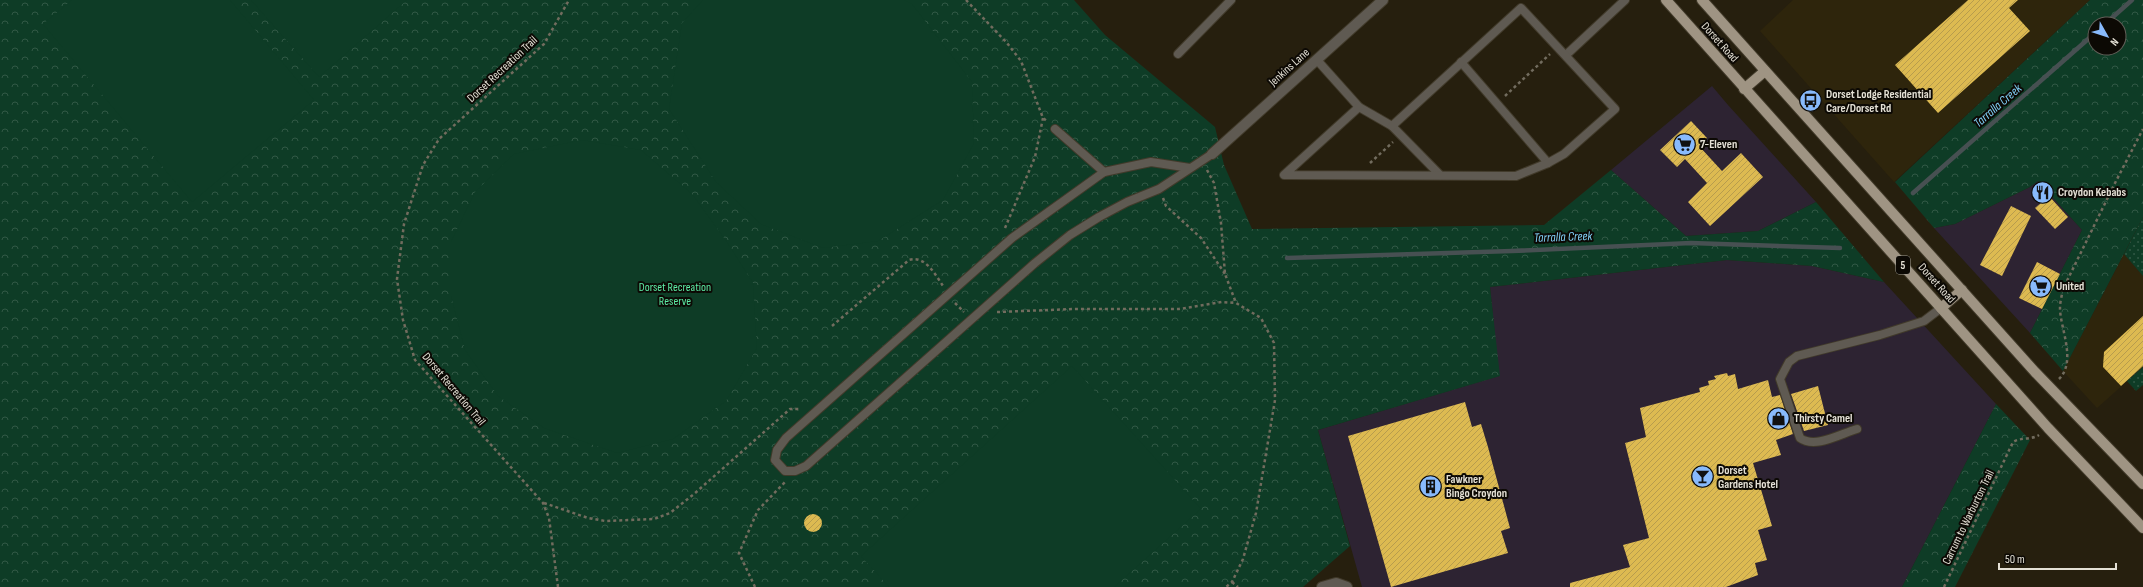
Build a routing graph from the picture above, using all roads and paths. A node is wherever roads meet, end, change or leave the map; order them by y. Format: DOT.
graph roads {
  1 [pos="569,0"];
  2 [pos="966,0"];
  3 [pos="1231,0"];
  4 [pos="1383,0"];
  5 [pos="1625,0"];
  6 [pos="1666,0"];
  7 [pos="1702,0"];
  8 [pos="1558,47"];
  9 [pos="1178,54"];
  10 [pos="1566,56"];
  11 [pos="1317,60"];
  12 [pos="1461,62"];
  13 [pos="1765,71"];
  14 [pos="1744,89"];
  15 [pos="1497,103"];
  16 [pos="1359,108"];
  17 [pos="1392,126"];
  18 [pos="1055,129"];
  19 [pos="2143,129"];
  20 [pos="1401,135"];
  21 [pos="1212,154"];
  22 [pos="1201,161"];
  23 [pos="1548,163"];
  24 [pos="1190,168"];
  25 [pos="1104,172"];
  26 [pos="1357,175"];
  27 [pos="1440,175"];
  28 [pos="1159,189"];
  29 [pos="1003,232"];
  30 [pos="1225,274"];
  31 [pos="2063,289"];
  32 [pos="1962,290"];
  33 [pos="947,294"];
  34 [pos="1236,303"];
  35 [pos="1941,308"];
  36 [pos="983,310"];
  37 [pos="971,320"];
  38 [pos="832,326"];
  39 [pos="816,410"];
  40 [pos="1857,429"];
  41 [pos="2008,454"];
  42 [pos="795,472"];
  43 [pos="2143,484"];
  44 [pos="543,503"];
  45 [pos="2143,528"];
  46 [pos="1232,582"];
  47 [pos="558,587"];
  48 [pos="755,587"];
  49 [pos="1226,587"];
  50 [pos="1238,587"];
  51 [pos="1322,587"];
  52 [pos="1346,587"];
  53 [pos="1944,587"];
  1 -- 44 [label="path, Dorset Recreation Trail"];
  2 -- 29 [label="path"];
  3 -- 9 [label="lane"];
  4 -- 11 [label="street, Jenkins Lane"];
  5 -- 10 [label="lane"];
  6 -- 14 [label="main road, Dorset Road / 5"];
  7 -- 13 [label="main road, Dorset Road / 5"];
  8 -- 10 [label="lane"];
  8 -- 12 [label="lane"];
  8 -- 15 [label="path"];
  10 -- 23 [label="lane"];
  11 -- 16 [label="lane"];
  11 -- 21 [label="street, Jenkins Lane"];
  12 -- 15 [label="lane"];
  12 -- 17 [label="lane"];
  13 -- 14 [label="main road"];
  13 -- 32 [label="main road, Dorset Road / 5"];
  14 -- 35 [label="main road, Dorset Road / 5"];
  15 -- 23 [label="lane"];
  16 -- 17 [label="lane"];
  16 -- 26 [label="lane"];
  17 -- 20 [label="lane"];
  18 -- 25 [label="lane"];
  19 -- 31 [label="path"];
  20 -- 26 [label="path"];
  20 -- 27 [label="lane"];
  21 -- 22 [label="lane"];
  22 -- 24 [label="lane"];
  22 -- 30 [label="path"];
  23 -- 27 [label="lane"];
  24 -- 25 [label="lane"];
  24 -- 28 [label="lane"];
  25 -- 33 [label="lane"];
  26 -- 27 [label="lane"];
  28 -- 30 [label="path"];
  28 -- 36 [label="lane"];
  30 -- 34 [label="path"];
  32 -- 35 [label="main road"];
  32 -- 43 [label="main road, Dorset Road / 5"];
  33 -- 37 [label="path"];
  33 -- 38 [label="path"];
  33 -- 39 [label="lane"];
  34 -- 36 [label="path"];
  34 -- 46 [label="path"];
  35 -- 40 [label="lane"];
  35 -- 45 [label="main road, Dorset Road / 5"];
  36 -- 37 [label="lane"];
  37 -- 42 [label="lane"];
  39 -- 42 [label="lane"];
  39 -- 44 [label="path"];
  41 -- 53 [label="path, Carrum to Warburton Trail"];
  42 -- 48 [label="path"];
  44 -- 47 [label="path, Dorset Recreation Trail"];
  46 -- 49 [label="path"];
  46 -- 50 [label="path"];
  51 -- 52 [label="street"];
}
